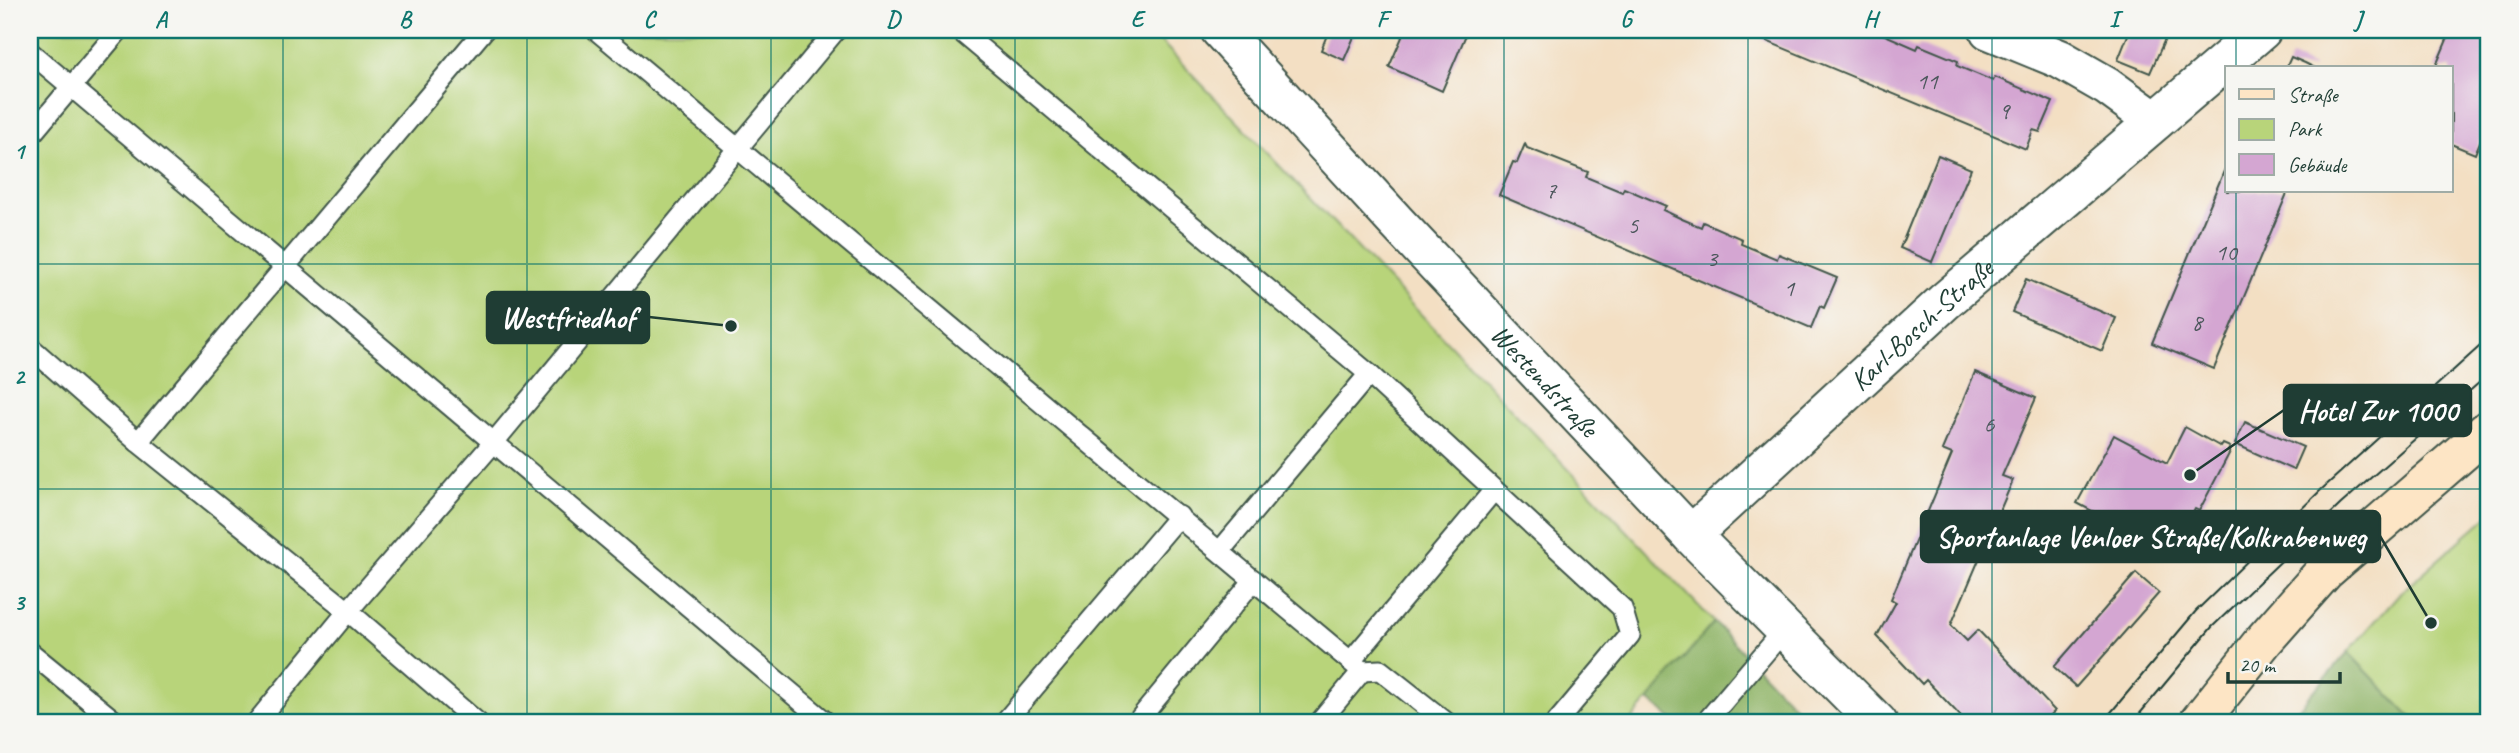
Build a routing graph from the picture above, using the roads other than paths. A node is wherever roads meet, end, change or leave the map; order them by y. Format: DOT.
graph roads {
  1 [pos="119,30"];
  2 [pos="484,30"];
  3 [pos="596,30"];
  4 [pos="836,30"];
  5 [pos="959,30"];
  6 [pos="1220,30"];
  7 [pos="1989,30"];
  8 [pos="2262,30"];
  9 [pos="30,52"];
  10 [pos="71,87"];
  11 [pos="2155,121"];
  12 [pos="30,136"];
  13 [pos="736,148"];
  14 [pos="285,267"];
  15 [pos="30,347"];
  16 [pos="1369,374"];
  17 [pos="2489,429"];
  18 [pos="138,442"];
  19 [pos="494,442"];
  20 [pos="1494,490"];
  21 [pos="1179,516"];
  22 [pos="1691,535"];
  23 [pos="1220,551"];
  24 [pos="1254,580"];
  25 [pos="348,611"];
  26 [pos="1785,629"];
  27 [pos="30,652"];
  28 [pos="1356,666"];
  29 [pos="117,723"];
  30 [pos="256,723"];
  31 [pos="478,723"];
  32 [pos="827,723"];
  33 [pos="1004,723"];
  34 [pos="1136,723"];
  35 [pos="1319,723"];
  36 [pos="1447,723"];
  37 [pos="1556,723"];
  38 [pos="1704,723"];
  39 [pos="1878,723"];
  40 [pos="2198,723"];
  1 -- 10 [label="lane"];
  2 -- 14 [label="lane"];
  3 -- 13 [label="lane"];
  4 -- 13 [label="lane"];
  5 -- 16 [label="lane"];
  6 -- 22 [label="street, Westendstraße"];
  7 -- 11 [label="street"];
  8 -- 11 [label="street, Karl-Bosch-Straße"];
  9 -- 10 [label="lane"];
  10 -- 12 [label="lane"];
  10 -- 14 [label="lane"];
  11 -- 22 [label="street, Karl-Bosch-Straße"];
  13 -- 19 [label="lane"];
  13 -- 21 [label="lane"];
  14 -- 18 [label="lane"];
  14 -- 19 [label="lane"];
  15 -- 18 [label="lane"];
  16 -- 20 [label="lane"];
  16 -- 23 [label="lane"];
  17 -- 40 [label="main road"];
  18 -- 25 [label="lane"];
  19 -- 25 [label="lane"];
  19 -- 32 [label="lane"];
  20 -- 28 [label="lane"];
  20 -- 37 [label="lane"];
  21 -- 23 [label="lane"];
  21 -- 33 [label="lane"];
  22 -- 26 [label="street, Westendstraße"];
  23 -- 24 [label="lane"];
  24 -- 28 [label="lane"];
  24 -- 34 [label="lane"];
  25 -- 30 [label="lane"];
  25 -- 31 [label="lane"];
  26 -- 38 [label="lane"];
  26 -- 39 [label="street, Westendstraße"];
  27 -- 29 [label="lane"];
  28 -- 35 [label="lane"];
  28 -- 36 [label="lane"];
}
